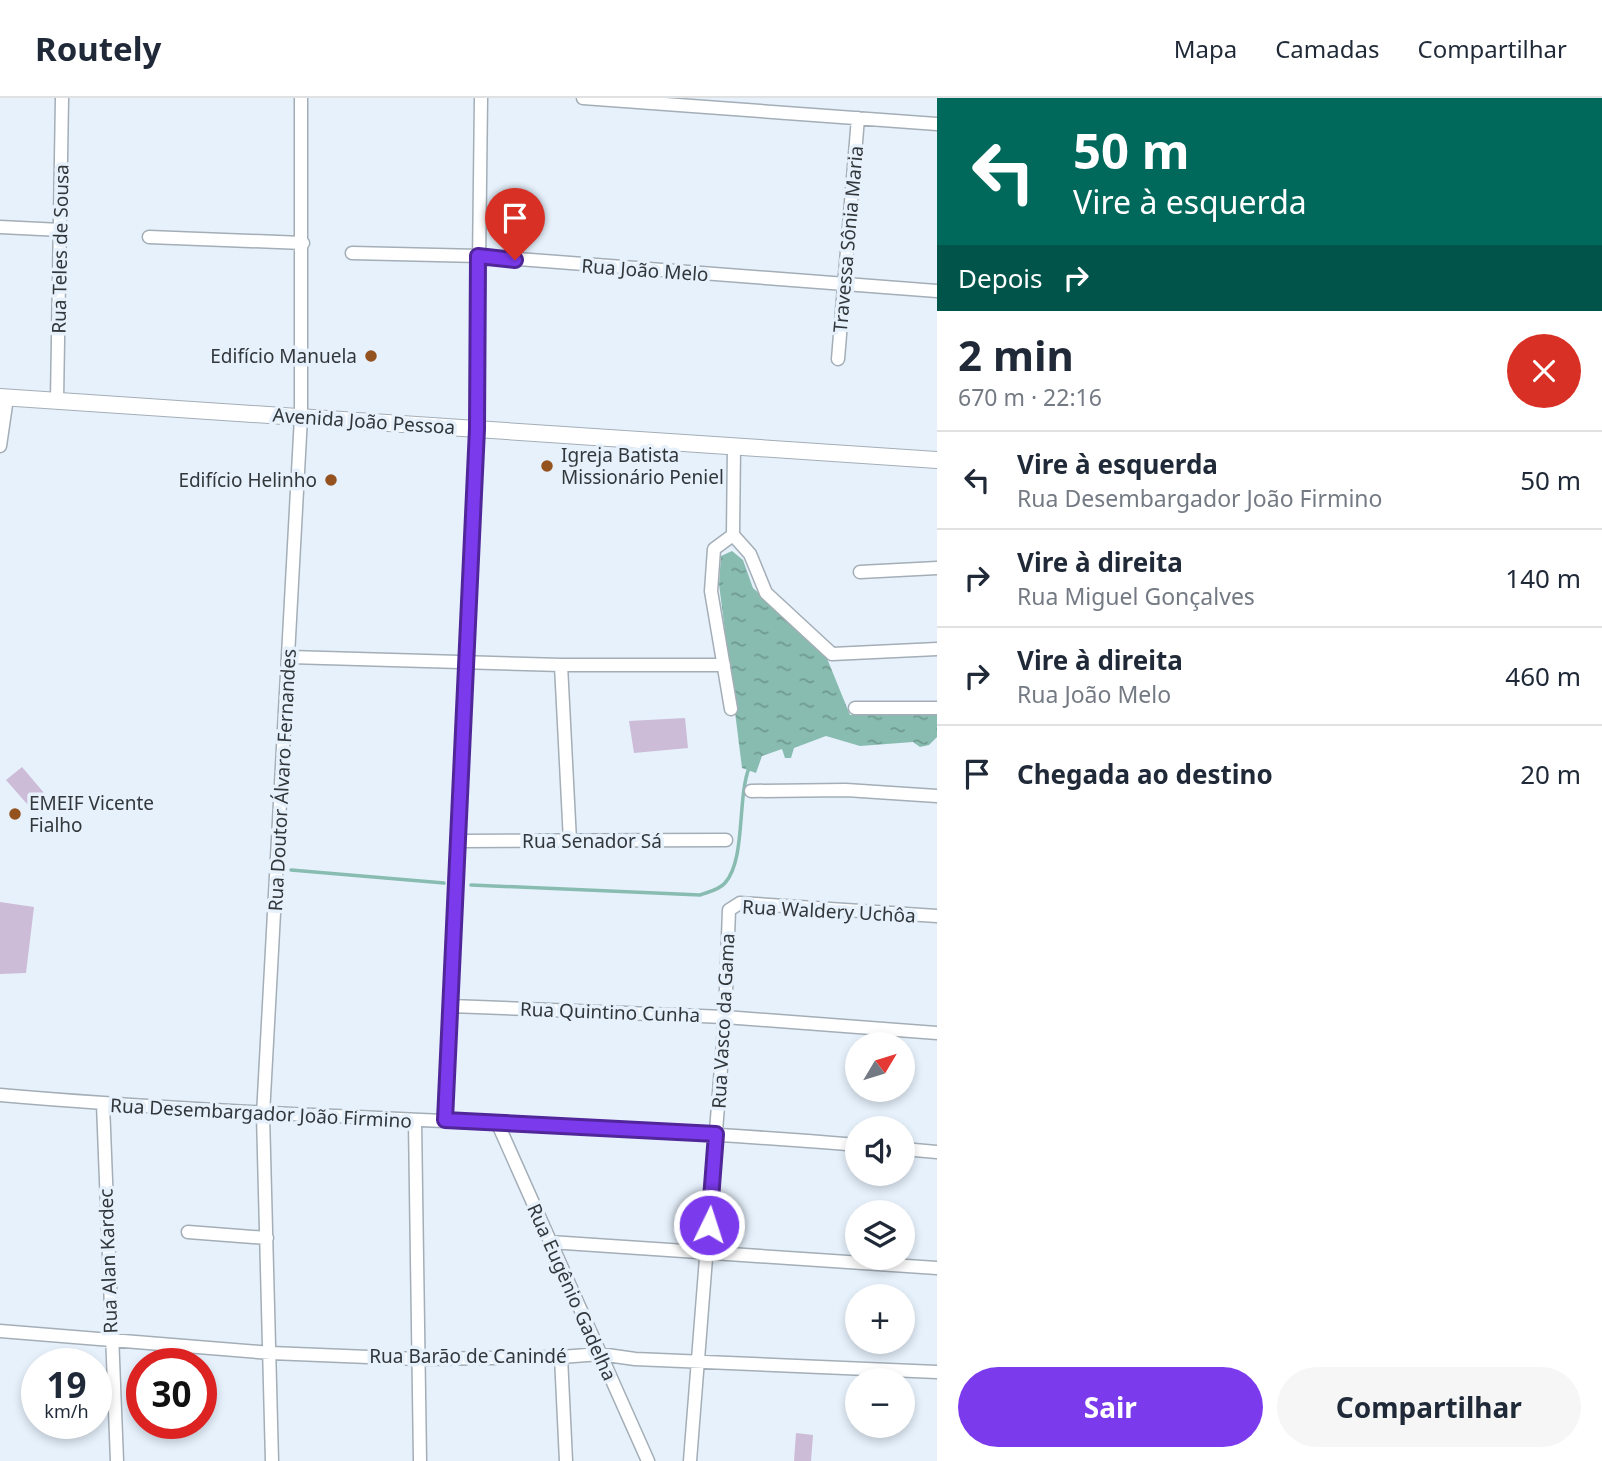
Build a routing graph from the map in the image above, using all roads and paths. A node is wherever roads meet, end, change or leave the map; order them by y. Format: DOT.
graph roads {
  1 [pos="62,98"];
  2 [pos="301,98"];
  3 [pos="481,98"];
  4 [pos="583,98"];
  5 [pos="676,102"];
  6 [pos="744,104"];
  7 [pos="858,118"];
  8 [pos="937,124"];
  9 [pos="0,227"];
  10 [pos="61,230"];
  11 [pos="149,237"];
  12 [pos="303,243"];
  13 [pos="352,253"];
  14 [pos="478,256"];
  15 [pos="844,284"];
  16 [pos="937,291"];
  17 [pos="838,359"];
  18 [pos="4,398"];
  19 [pos="57,400"];
  20 [pos="301,417"];
  21 [pos="477,429"];
  22 [pos="0,446"];
  23 [pos="734,446"];
  24 [pos="937,460"];
  25 [pos="733,535"];
  26 [pos="937,568"];
  27 [pos="860,572"];
  28 [pos="937,649"];
  29 [pos="290,657"];
  30 [pos="466,660"];
  31 [pos="561,665"];
  32 [pos="724,665"];
  33 [pos="855,708"];
  34 [pos="937,708"];
  35 [pos="731,709"];
  36 [pos="751,792"];
  37 [pos="937,796"];
  38 [pos="726,840"];
  39 [pos="459,841"];
  40 [pos="570,841"];
  41 [pos="937,916"];
  42 [pos="729,917"];
  43 [pos="451,1006"];
  44 [pos="725,1017"];
  45 [pos="937,1033"];
  46 [pos="0,1095"];
  47 [pos="103,1104"];
  48 [pos="263,1115"];
  49 [pos="445,1120"];
  50 [pos="415,1122"];
  51 [pos="497,1122"];
  52 [pos="716,1134"];
  53 [pos="845,1144"];
  54 [pos="915,1150"];
  55 [pos="937,1152"];
  56 [pos="188,1232"];
  57 [pos="267,1238"];
  58 [pos="550,1242"];
  59 [pos="707,1252"];
  60 [pos="937,1268"];
  61 [pos="0,1331"];
  62 [pos="110,1340"];
  63 [pos="271,1353"];
  64 [pos="600,1354"];
  65 [pos="561,1357"];
  66 [pos="417,1359"];
  67 [pos="698,1362"];
  68 [pos="937,1372"];
  69 [pos="117,1461"];
  70 [pos="272,1461"];
  71 [pos="420,1461"];
  72 [pos="566,1461"];
  73 [pos="648,1461"];
  74 [pos="690,1461"];
  1 -- 10 [label="street, Rua Teles de Sousa"];
  2 -- 12 [label="street, Rua Doutor Álvaro Fernandes"];
  3 -- 14 [label="street"];
  4 -- 5 [label="street"];
  5 -- 6 [label="street"];
  6 -- 7 [label="street"];
  7 -- 8 [label="street"];
  7 -- 15 [label="street, Travessa Sônia Maria"];
  9 -- 10 [label="street"];
  10 -- 19 [label="street, Rua Teles de Sousa"];
  11 -- 12 [label="street"];
  12 -- 20 [label="street, Rua Doutor Álvaro Fernandes"];
  13 -- 14 [label="street, Rua João Melo"];
  14 -- 15 [label="street, Rua João Melo"];
  14 -- 21 [label="street"];
  15 -- 16 [label="street, Rua João Melo"];
  15 -- 17 [label="street, Travessa Sônia Maria"];
  18 -- 19 [label="main road, Avenida João Pessoa"];
  18 -- 22 [label="street"];
  19 -- 20 [label="main road, Avenida João Pessoa"];
  20 -- 21 [label="main road, Avenida João Pessoa"];
  20 -- 29 [label="street, Rua Doutor Álvaro Fernandes"];
  21 -- 23 [label="main road, Avenida João Pessoa"];
  21 -- 30 [label="street"];
  23 -- 24 [label="main road, Avenida João Pessoa"];
  23 -- 25 [label="street"];
  25 -- 28 [label="street"];
  25 -- 32 [label="street"];
  26 -- 27 [label="street"];
  29 -- 30 [label="street"];
  29 -- 48 [label="street, Rua Doutor Álvaro Fernandes"];
  30 -- 31 [label="street"];
  30 -- 39 [label="street"];
  31 -- 32 [label="street"];
  31 -- 40 [label="street"];
  32 -- 35 [label="street"];
  33 -- 34 [label="street"];
  36 -- 37 [label="street"];
  38 -- 40 [label="street, Rua Senador Sá"];
  39 -- 40 [label="street, Rua Senador Sá"];
  39 -- 43 [label="street"];
  41 -- 42 [label="street, Rua Waldery Uchôa"];
  42 -- 44 [label="street, Rua Vasco da Gama"];
  43 -- 44 [label="street, Rua Quintino Cunha"];
  43 -- 49 [label="street"];
  44 -- 45 [label="street, Rua Quintino Cunha"];
  44 -- 52 [label="street, Rua Vasco da Gama"];
  46 -- 47 [label="street, Rua Desembargador João Firmino"];
  47 -- 48 [label="street, Rua Desembargador João Firmino"];
  47 -- 62 [label="street, Rua Alan Kardec"];
  48 -- 50 [label="street, Rua Desembargador João Firmino"];
  48 -- 57 [label="street, Rua Doutor Álvaro Fernandes"];
  49 -- 50 [label="street, Rua Desembargador João Firmino"];
  49 -- 51 [label="street, Rua Desembargador João Firmino"];
  50 -- 66 [label="street"];
  51 -- 52 [label="street, Rua Desembargador João Firmino"];
  51 -- 58 [label="street, Rua Eugênio Gadelha"];
  52 -- 53 [label="street, Rua Desembargador João Firmino"];
  52 -- 59 [label="street, Rua Vasco da Gama"];
  54 -- 55 [label="street"];
  56 -- 57 [label="street"];
  57 -- 63 [label="street, Rua Doutor Álvaro Fernandes"];
  58 -- 59 [label="street"];
  58 -- 64 [label="street, Rua Eugênio Gadelha"];
  59 -- 60 [label="street"];
  59 -- 67 [label="street, Rua Vasco da Gama"];
  61 -- 62 [label="street, Rua Barão de Canindé"];
  62 -- 63 [label="street, Rua Barão de Canindé"];
  62 -- 69 [label="street, Rua Alan Kardec"];
  63 -- 66 [label="street, Rua Barão de Canindé"];
  63 -- 70 [label="street, Rua Doutor Álvaro Fernandes"];
  64 -- 65 [label="street, Rua Barão de Canindé"];
  64 -- 67 [label="street, Rua Barão de Canindé"];
  64 -- 73 [label="street, Rua Eugênio Gadelha"];
  65 -- 66 [label="street, Rua Barão de Canindé"];
  65 -- 72 [label="street"];
  66 -- 71 [label="street"];
  67 -- 68 [label="street, Rua Barão de Canindé"];
  67 -- 74 [label="street, Rua Vasco da Gama"];
}
